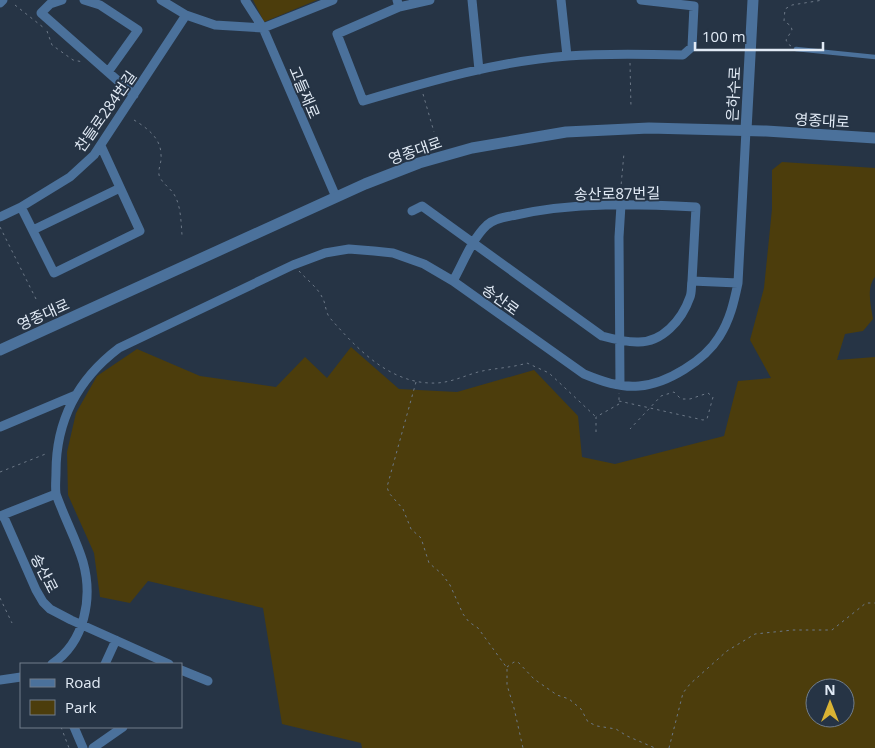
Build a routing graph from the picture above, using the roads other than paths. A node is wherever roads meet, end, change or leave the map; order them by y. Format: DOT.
graph roads {
  1 [pos="3,0"];
  2 [pos="62,0"];
  3 [pos="84,0"];
  4 [pos="161,0"];
  5 [pos="245,0"];
  6 [pos="333,0"];
  7 [pos="430,0"];
  8 [pos="472,0"];
  9 [pos="561,0"];
  10 [pos="641,0"];
  11 [pos="753,0"];
  12 [pos="0,3"];
  13 [pos="398,3"];
  14 [pos="186,15"];
  15 [pos="263,28"];
  16 [pos="796,48"];
  17 [pos="567,56"];
  18 [pos="875,57"];
  19 [pos="479,70"];
  20 [pos="108,72"];
  21 [pos="134,95"];
  22 [pos="746,130"];
  23 [pos="875,138"];
  24 [pos="101,146"];
  25 [pos="120,188"];
  26 [pos="336,197"];
  27 [pos="621,203"];
  28 [pos="21,207"];
  29 [pos="412,211"];
  30 [pos="0,217"];
  31 [pos="32,230"];
  32 [pos="473,243"];
  33 [pos="453,281"];
  34 [pos="692,281"];
  35 [pos="738,283"];
  36 [pos="620,340"];
  37 [pos="0,350"];
  38 [pos="619,388"];
  39 [pos="76,395"];
  40 [pos="0,427"];
  41 [pos="56,494"];
  42 [pos="2,516"];
  43 [pos="82,625"];
  44 [pos="116,640"];
  45 [pos="53,663"];
  46 [pos="105,663"];
  47 [pos="165,663"];
  48 [pos="182,670"];
  49 [pos="20,678"];
  50 [pos="0,680"];
  51 [pos="208,682"];
  52 [pos="74,728"];
  53 [pos="123,728"];
  54 [pos="83,748"];
  55 [pos="93,748"];
  1 -- 12 [label="street"];
  2 -- 20 [label="street"];
  3 -- 20 [label="street"];
  4 -- 14 [label="street"];
  5 -- 15 [label="street, 고들재로"];
  6 -- 15 [label="street"];
  7 -- 13 [label="street"];
  8 -- 19 [label="street"];
  9 -- 17 [label="street"];
  10 -- 17 [label="street"];
  11 -- 22 [label="street, 은하수로"];
  13 -- 19 [label="street"];
  14 -- 15 [label="street"];
  14 -- 21 [label="street, 찬들로284번길"];
  15 -- 26 [label="street, 고들재로"];
  16 -- 18 [label="lane"];
  17 -- 19 [label="street"];
  20 -- 21 [label="street"];
  21 -- 24 [label="street, 찬들로284번길"];
  22 -- 23 [label="street, 영종대로"];
  22 -- 26 [label="street, 영종대로"];
  22 -- 35 [label="street, 송산로"];
  24 -- 25 [label="street"];
  24 -- 28 [label="street, 찬들로284번길"];
  25 -- 31 [label="street"];
  25 -- 31 [label="street"];
  26 -- 37 [label="street, 영종대로"];
  27 -- 32 [label="street, 송산로87번길"];
  27 -- 34 [label="street, 송산로87번길"];
  27 -- 36 [label="street"];
  28 -- 30 [label="street, 찬들로284번길"];
  28 -- 31 [label="street"];
  29 -- 32 [label="street"];
  32 -- 33 [label="street, 송산로87번길"];
  32 -- 36 [label="street"];
  33 -- 38 [label="street, 송산로"];
  33 -- 39 [label="street, 송산로"];
  34 -- 35 [label="street"];
  34 -- 36 [label="street"];
  35 -- 38 [label="street, 송산로"];
  36 -- 38 [label="street"];
  39 -- 40 [label="street"];
  39 -- 41 [label="street, 송산로"];
  41 -- 42 [label="street, 송산로"];
  41 -- 43 [label="street, 송산로"];
  42 -- 43 [label="street, 송산로"];
  43 -- 44 [label="street"];
  43 -- 45 [label="street, 송산로"];
  44 -- 46 [label="street"];
  44 -- 47 [label="street"];
  48 -- 51 [label="street"];
  49 -- 50 [label="street"];
  52 -- 54 [label="street"];
  53 -- 55 [label="street"];
}
